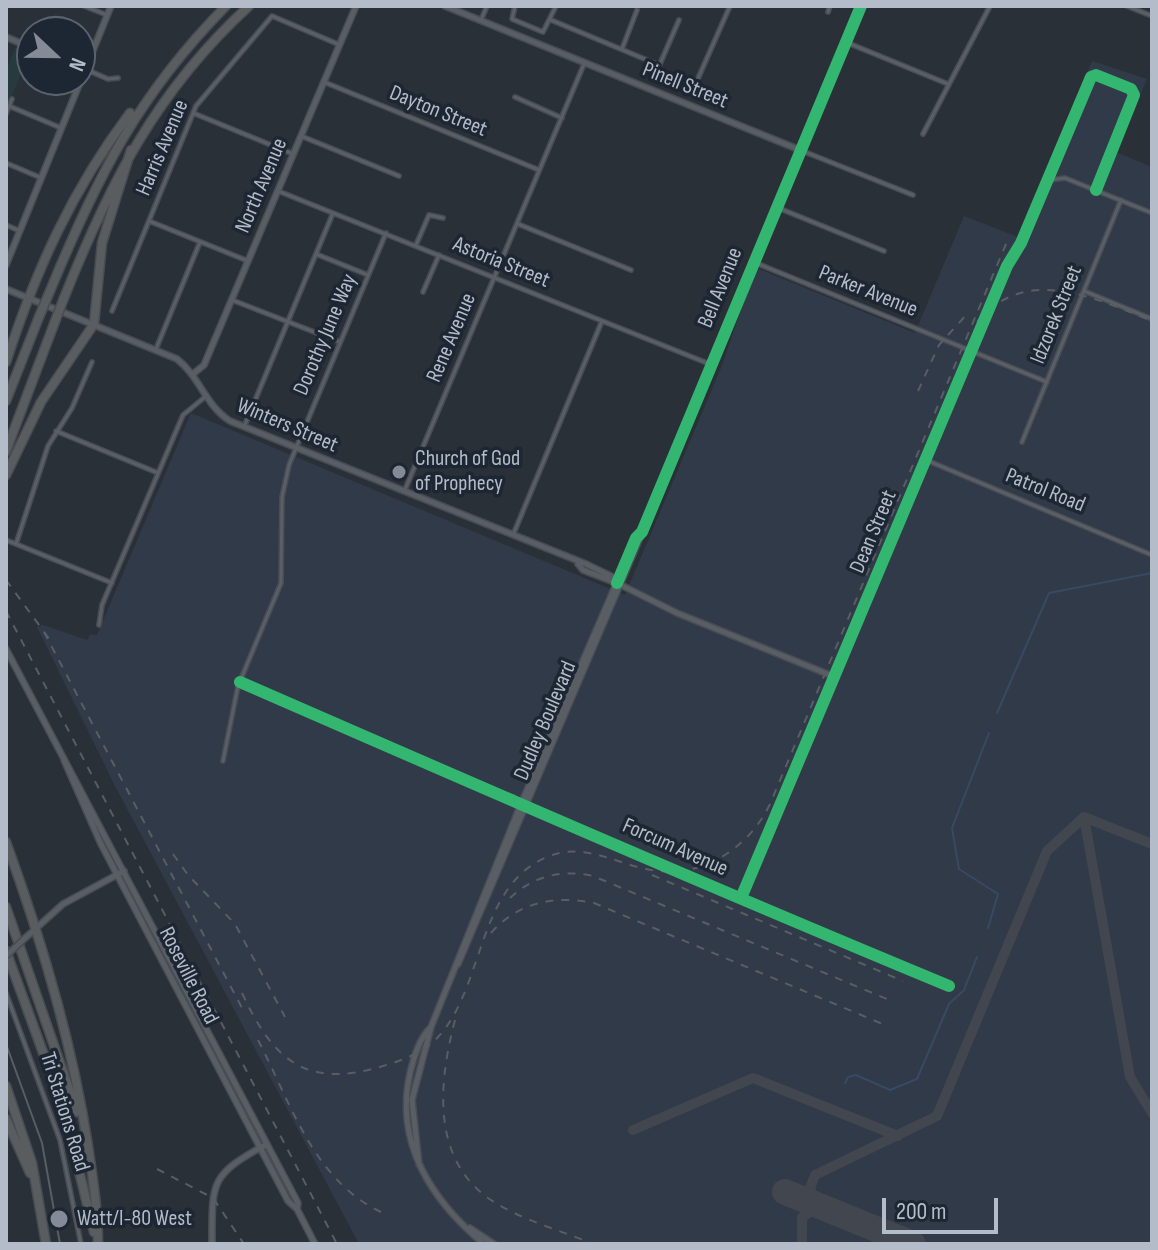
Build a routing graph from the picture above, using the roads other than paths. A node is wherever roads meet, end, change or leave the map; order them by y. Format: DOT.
graph roads {
  1 [pos="84,6"];
  2 [pos="111,6"];
  3 [pos="226,6"];
  4 [pos="249,6"];
  5 [pos="356,6"];
  6 [pos="445,6"];
  7 [pos="487,6"];
  8 [pos="515,6"];
  9 [pos="556,6"];
  10 [pos="729,6"];
  11 [pos="830,6"];
  12 [pos="861,6"];
  13 [pos="990,6"];
  14 [pos="1127,6"];
  15 [pos="637,10"];
  16 [pos="828,12"];
  17 [pos="107,15"];
  18 [pos="1152,16"];
  19 [pos="481,20"];
  20 [pos="551,20"];
  21 [pos="679,20"];
  22 [pos="96,39"];
  23 [pos="845,42"];
  24 [pos="340,45"];
  25 [pos="622,49"];
  26 [pos="585,63"];
  27 [pos="659,65"];
  28 [pos="167,70"];
  29 [pos="96,74"];
  30 [pos="118,78"];
  31 [pos="324,82"];
  32 [pos="948,84"];
  33 [pos="73,96"];
  34 [pos="515,97"];
  35 [pos="12,99"];
  36 [pos="9,106"];
  37 [pos="193,113"];
  38 [pos="6,114"];
  39 [pos="562,118"];
  40 [pos="61,128"];
  41 [pos="923,134"];
  42 [pos="301,136"];
  43 [pos="131,150"];
  44 [pos="800,150"];
  45 [pos="293,154"];
  46 [pos="6,163"];
  47 [pos="540,170"];
  48 [pos="399,176"];
  49 [pos="41,177"];
  50 [pos="1047,183"];
  51 [pos="1096,190"];
  52 [pos="278,191"];
  53 [pos="913,195"];
  54 [pos="1121,200"];
  55 [pos="776,207"];
  56 [pos="333,213"];
  57 [pos="1152,213"];
  58 [pos="443,218"];
  59 [pos="149,221"];
  60 [pos="518,224"];
  61 [pos="6,225"];
  62 [pos="20,231"];
  63 [pos="386,233"];
  64 [pos="200,242"];
  65 [pos="416,245"];
  66 [pos="884,251"];
  67 [pos="316,254"];
  68 [pos="439,255"];
  69 [pos="248,261"];
  70 [pos="753,262"];
  71 [pos="6,265"];
  72 [pos="631,270"];
  73 [pos="368,275"];
  74 [pos="495,277"];
  75 [pos="6,289"];
  76 [pos="1084,291"];
  77 [pos="423,292"];
  78 [pos="28,297"];
  79 [pos="232,300"];
  80 [pos="112,311"];
  81 [pos="1152,319"];
  82 [pos="602,321"];
  83 [pos="287,322"];
  84 [pos="94,324"];
  85 [pos="340,342"];
  86 [pos="156,349"];
  87 [pos="971,351"];
  88 [pos="6,362"];
  89 [pos="92,362"];
  90 [pos="712,365"];
  91 [pos="193,374"];
  92 [pos="1047,382"];
  93 [pos="205,397"];
  94 [pos="6,401"];
  95 [pos="244,427"];
  96 [pos="56,431"];
  97 [pos="1022,442"];
  98 [pos="296,448"];
  99 [pos="6,451"];
  100 [pos="926,460"];
  101 [pos="158,473"];
  102 [pos="6,475"];
  103 [pos="404,492"];
  104 [pos="642,532"];
  105 [pos="512,536"];
  106 [pos="6,540"];
  107 [pos="16,544"];
  108 [pos="1152,555"];
  109 [pos="112,583"];
  110 [pos="618,584"];
  111 [pos="99,625"];
  112 [pos="6,649"];
  113 [pos="835,677"];
  114 [pos="240,682"];
  115 [pos="61,751"];
  116 [pos="223,761"];
  117 [pos="522,804"];
  118 [pos="6,843"];
  119 [pos="124,871"];
  120 [pos="117,875"];
  121 [pos="741,898"];
  122 [pos="6,907"];
  123 [pos="36,927"];
  124 [pos="6,954"];
  125 [pos="949,986"];
  126 [pos="6,993"];
  127 [pos="6,1086"];
  128 [pos="6,1119"];
  129 [pos="267,1144"];
  130 [pos="88,1147"];
  131 [pos="260,1148"];
  132 [pos="38,1193"];
  133 [pos="297,1209"];
  134 [pos="469,1227"];
  135 [pos="46,1244"];
  136 [pos="81,1244"];
  137 [pos="97,1244"];
  138 [pos="212,1244"];
  139 [pos="315,1244"];
  140 [pos="484,1244"];
  141 [pos="494,1244"];
  1 -- 17 [label="street"];
  2 -- 17 [label="main road"];
  3 -- 28 [label="highway"];
  4 -- 43 [label="highway"];
  5 -- 24 [label="main road, North Avenue"];
  6 -- 19 [label="main road, Pinell Street"];
  7 -- 19 [label="street"];
  8 -- 20 [label="street"];
  9 -- 20 [label="street"];
  10 -- 27 [label="street"];
  11 -- 16 [label="street"];
  12 -- 23 [label="main road, Bell Avenue"];
  13 -- 32 [label="street"];
  14 -- 18 [label="street"];
  15 -- 25 [label="street"];
  17 -- 22 [label="main road"];
  19 -- 26 [label="main road, Pinell Street"];
  20 -- 25 [label="street"];
  21 -- 27 [label="street"];
  23 -- 32 [label="street"];
  23 -- 44 [label="main road, Bell Avenue"];
  24 -- 31 [label="main road, North Avenue"];
  24 -- 37 [label="street, Harris Avenue"];
  25 -- 27 [label="street"];
  26 -- 39 [label="street, Rene Avenue"];
  26 -- 44 [label="main road, Pinell Street"];
  28 -- 78 [label="highway"];
  28 -- 94 [label="highway, bridge"];
  29 -- 30 [label="street"];
  31 -- 42 [label="main road, North Avenue"];
  31 -- 47 [label="street, Dayton Street"];
  32 -- 41 [label="street"];
  33 -- 40 [label="main road"];
  34 -- 39 [label="street"];
  35 -- 36 [label="street"];
  36 -- 38 [label="street"];
  36 -- 40 [label="street"];
  37 -- 45 [label="street"];
  37 -- 59 [label="street, Harris Avenue"];
  39 -- 47 [label="street, Rene Avenue"];
  40 -- 49 [label="main road"];
  42 -- 45 [label="main road, North Avenue"];
  42 -- 48 [label="street"];
  43 -- 84 [label="highway"];
  43 -- 99 [label="highway, bridge"];
  44 -- 53 [label="street, Pinell Street"];
  44 -- 55 [label="main road, Bell Avenue"];
  45 -- 52 [label="main road, North Avenue"];
  46 -- 49 [label="street"];
  47 -- 60 [label="street, Rene Avenue"];
  49 -- 62 [label="main road"];
  50 -- 51 [label="street"];
  50 -- 51 [label="street, Dean Street"];
  50 -- 87 [label="street, Dean Street"];
  51 -- 54 [label="street"];
  52 -- 56 [label="street, Astoria Street"];
  52 -- 69 [label="main road, North Avenue"];
  54 -- 57 [label="street"];
  54 -- 76 [label="street, Idzorek Street"];
  55 -- 66 [label="street"];
  55 -- 70 [label="main road, Bell Avenue"];
  56 -- 63 [label="street, Astoria Street"];
  56 -- 67 [label="street"];
  58 -- 65 [label="street"];
  59 -- 64 [label="street"];
  59 -- 80 [label="street, Harris Avenue"];
  60 -- 72 [label="street"];
  60 -- 74 [label="street, Rene Avenue"];
  61 -- 62 [label="street"];
  62 -- 71 [label="main road"];
  63 -- 65 [label="street, Astoria Street"];
  63 -- 73 [label="street, Dorothy June Way"];
  64 -- 69 [label="street"];
  64 -- 86 [label="street"];
  65 -- 68 [label="street, Astoria Street"];
  67 -- 73 [label="street"];
  67 -- 83 [label="street"];
  68 -- 74 [label="street, Astoria Street"];
  68 -- 77 [label="street"];
  69 -- 79 [label="main road, North Avenue"];
  70 -- 87 [label="street, Parker Avenue"];
  70 -- 90 [label="main road, Bell Avenue"];
  73 -- 85 [label="street, Dorothy June Way"];
  74 -- 82 [label="street, Astoria Street"];
  74 -- 103 [label="street, Rene Avenue"];
  75 -- 78 [label="main road, Winters Street"];
  76 -- 81 [label="street"];
  76 -- 92 [label="street, Idzorek Street"];
  78 -- 84 [label="main road, Winters Street"];
  78 -- 88 [label="highway"];
  79 -- 83 [label="street"];
  79 -- 91 [label="main road, North Avenue"];
  82 -- 90 [label="street, Astoria Street"];
  82 -- 105 [label="street"];
  83 -- 85 [label="street"];
  83 -- 95 [label="street"];
  84 -- 86 [label="main road, Winters Street"];
  84 -- 102 [label="highway"];
  85 -- 98 [label="street, Dorothy June Way"];
  86 -- 91 [label="main road, Winters Street"];
  87 -- 92 [label="street, Parker Avenue"];
  87 -- 100 [label="street, Dean Street"];
  89 -- 96 [label="street"];
  90 -- 104 [label="main road, Bell Avenue"];
  91 -- 93 [label="main road, Winters Street"];
  92 -- 97 [label="street, Idzorek Street"];
  93 -- 95 [label="main road, Winters Street"];
  93 -- 101 [label="street"];
  95 -- 98 [label="main road, Winters Street"];
  96 -- 101 [label="street"];
  96 -- 107 [label="street"];
  98 -- 103 [label="main road, Winters Street"];
  98 -- 114 [label="street, Dorothy June Way"];
  100 -- 108 [label="street, Patrol Road"];
  100 -- 113 [label="street, Dean Street"];
  101 -- 109 [label="street"];
  103 -- 105 [label="main road, Winters Street"];
  104 -- 110 [label="main road, Dudley Boulevard"];
  105 -- 110 [label="main road, Winters Street"];
  106 -- 107 [label="street"];
  107 -- 109 [label="street"];
  109 -- 111 [label="street"];
  110 -- 113 [label="main road, Winters Street"];
  110 -- 117 [label="main road, Dudley Boulevard"];
  112 -- 115 [label="main road, Roseville Road"];
  113 -- 121 [label="street, Dean Street"];
  114 -- 116 [label="street, Dorothy June Way"];
  114 -- 117 [label="street, Forcum Avenue"];
  115 -- 119 [label="main road, Roseville Road"];
  115 -- 120 [label="main road, Roseville Road"];
  117 -- 121 [label="street, Forcum Avenue"];
  117 -- 134 [label="main road, Dudley Boulevard"];
  118 -- 123 [label="highway"];
  119 -- 120 [label="main road"];
  119 -- 129 [label="main road, Roseville Road"];
  120 -- 123 [label="main road"];
  120 -- 131 [label="main road, Roseville Road"];
  121 -- 125 [label="street, Forcum Avenue"];
  122 -- 130 [label="highway"];
  123 -- 124 [label="main road, bridge"];
  123 -- 130 [label="highway"];
  124 -- 137 [label="highway"];
  126 -- 136 [label="street, Tri Stations Road"];
  127 -- 132 [label="highway"];
  128 -- 132 [label="highway"];
  129 -- 131 [label="main road"];
  129 -- 133 [label="main road, Roseville Road"];
  130 -- 137 [label="highway"];
  131 -- 133 [label="main road, Roseville Road"];
  131 -- 138 [label="main road"];
  132 -- 135 [label="highway"];
  133 -- 139 [label="main road, Roseville Road"];
  134 -- 140 [label="main road, Dudley Boulevard"];
  134 -- 141 [label="main road, Dudley Boulevard"];
}
